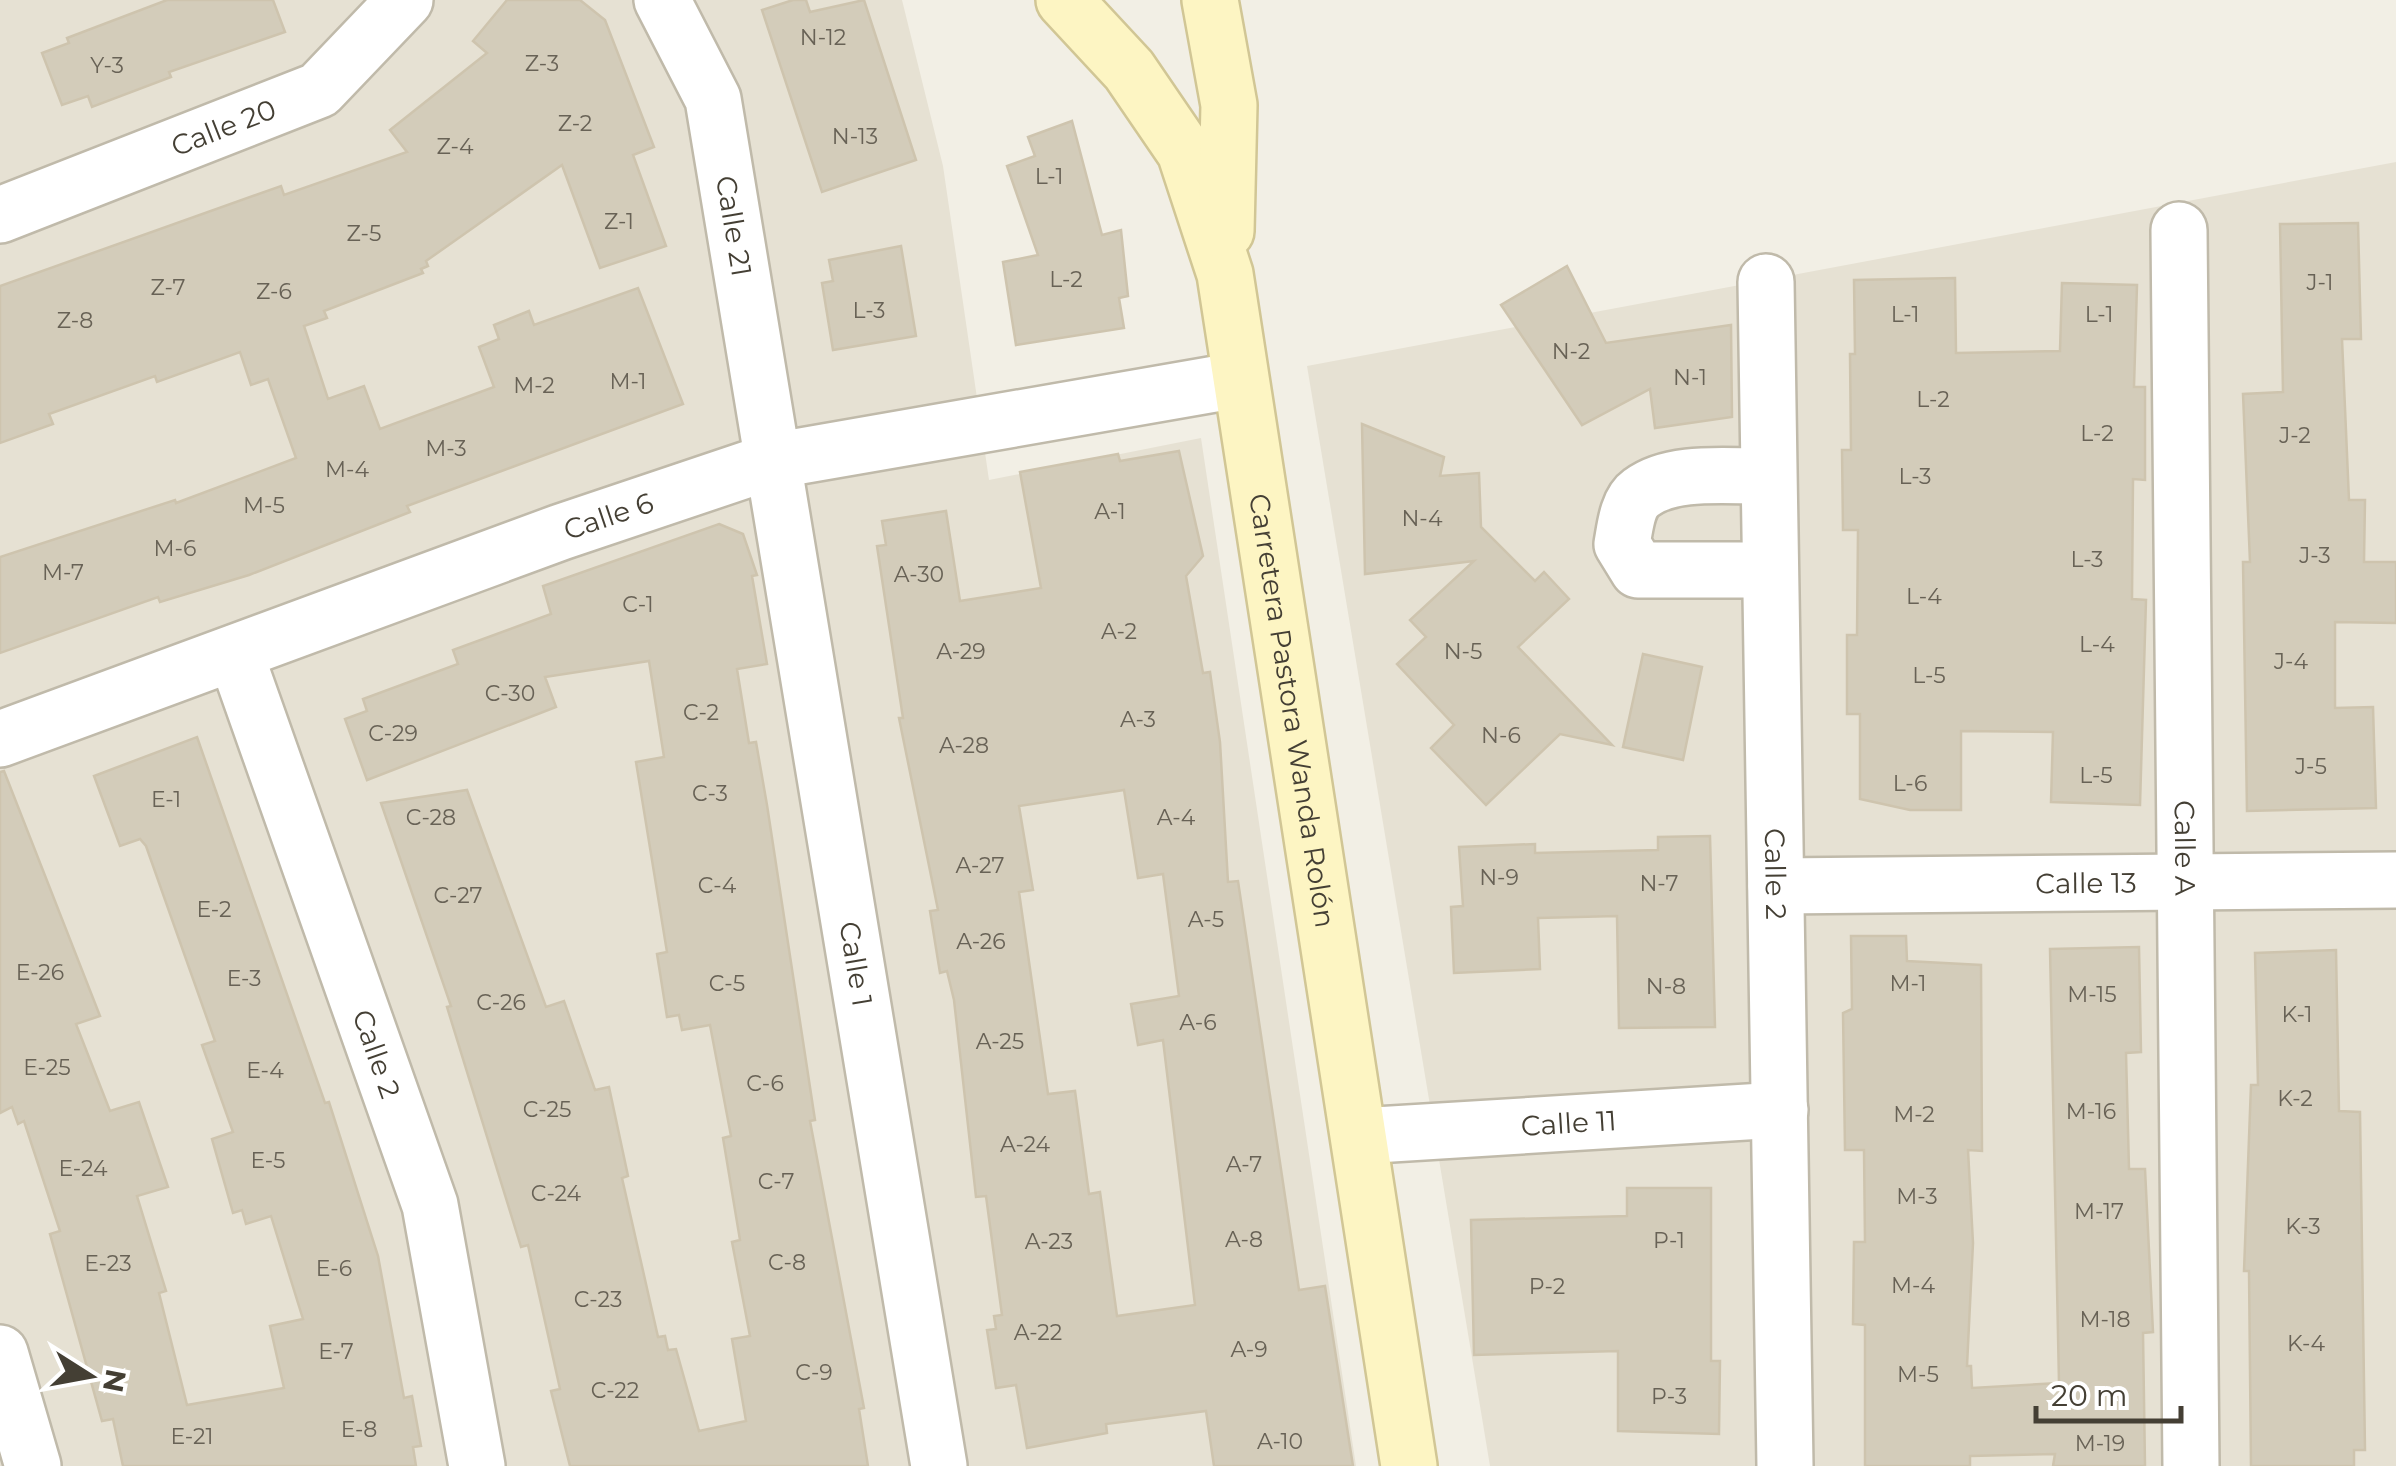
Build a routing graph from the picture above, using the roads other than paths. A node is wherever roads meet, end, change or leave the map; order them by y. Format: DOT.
graph roads {
  1 [pos="405,0"];
  2 [pos="662,0"];
  3 [pos="1210,0"];
  4 [pos="1085,8"];
  5 [pos="4,201"];
  6 [pos="2179,230"];
  7 [pos="1224,274"];
  8 [pos="1766,282"];
  9 [pos="1238,380"];
  10 [pos="772,462"];
  11 [pos="1767,476"];
  12 [pos="1769,570"];
  13 [pos="235,653"];
  14 [pos="0,739"];
  15 [pos="2396,880"];
  16 [pos="2187,882"];
  17 [pos="1776,886"];
  18 [pos="1780,1110"];
  19 [pos="1359,1136"];
  20 [pos="0,1354"];
  21 [pos="33,1466"];
  22 [pos="477,1466"];
  23 [pos="939,1466"];
  24 [pos="1408,1466"];
  25 [pos="1785,1466"];
  26 [pos="2191,1466"];
  1 -- 5 [label="street, Calle 20"];
  2 -- 10 [label="street, Calle 21"];
  3 -- 7 [label="street"];
  4 -- 7 [label="street, Carretera Pastora Wanda Rolón"];
  6 -- 16 [label="street, Calle A"];
  7 -- 9 [label="street, Carretera Pastora Wanda Rolón"];
  8 -- 11 [label="street, Calle 2"];
  9 -- 10 [label="street, Calle 6"];
  9 -- 19 [label="street, Carretera Pastora Wanda Rolón"];
  10 -- 13 [label="street, Calle 6"];
  10 -- 23 [label="street, Calle 1"];
  11 -- 12 [label="street, Calle 2"];
  11 -- 12 [label="street"];
  12 -- 17 [label="street, Calle 2"];
  13 -- 14 [label="street, Calle 6"];
  13 -- 22 [label="street, Calle 2"];
  15 -- 16 [label="street, Calle 13"];
  16 -- 17 [label="street, Calle 13"];
  16 -- 26 [label="street, Calle A"];
  17 -- 18 [label="street, Calle 2"];
  18 -- 19 [label="street, Calle 11"];
  18 -- 25 [label="street, Calle 2"];
  19 -- 24 [label="street, Carretera Pastora Wanda Rolón"];
  20 -- 21 [label="street"];
}
